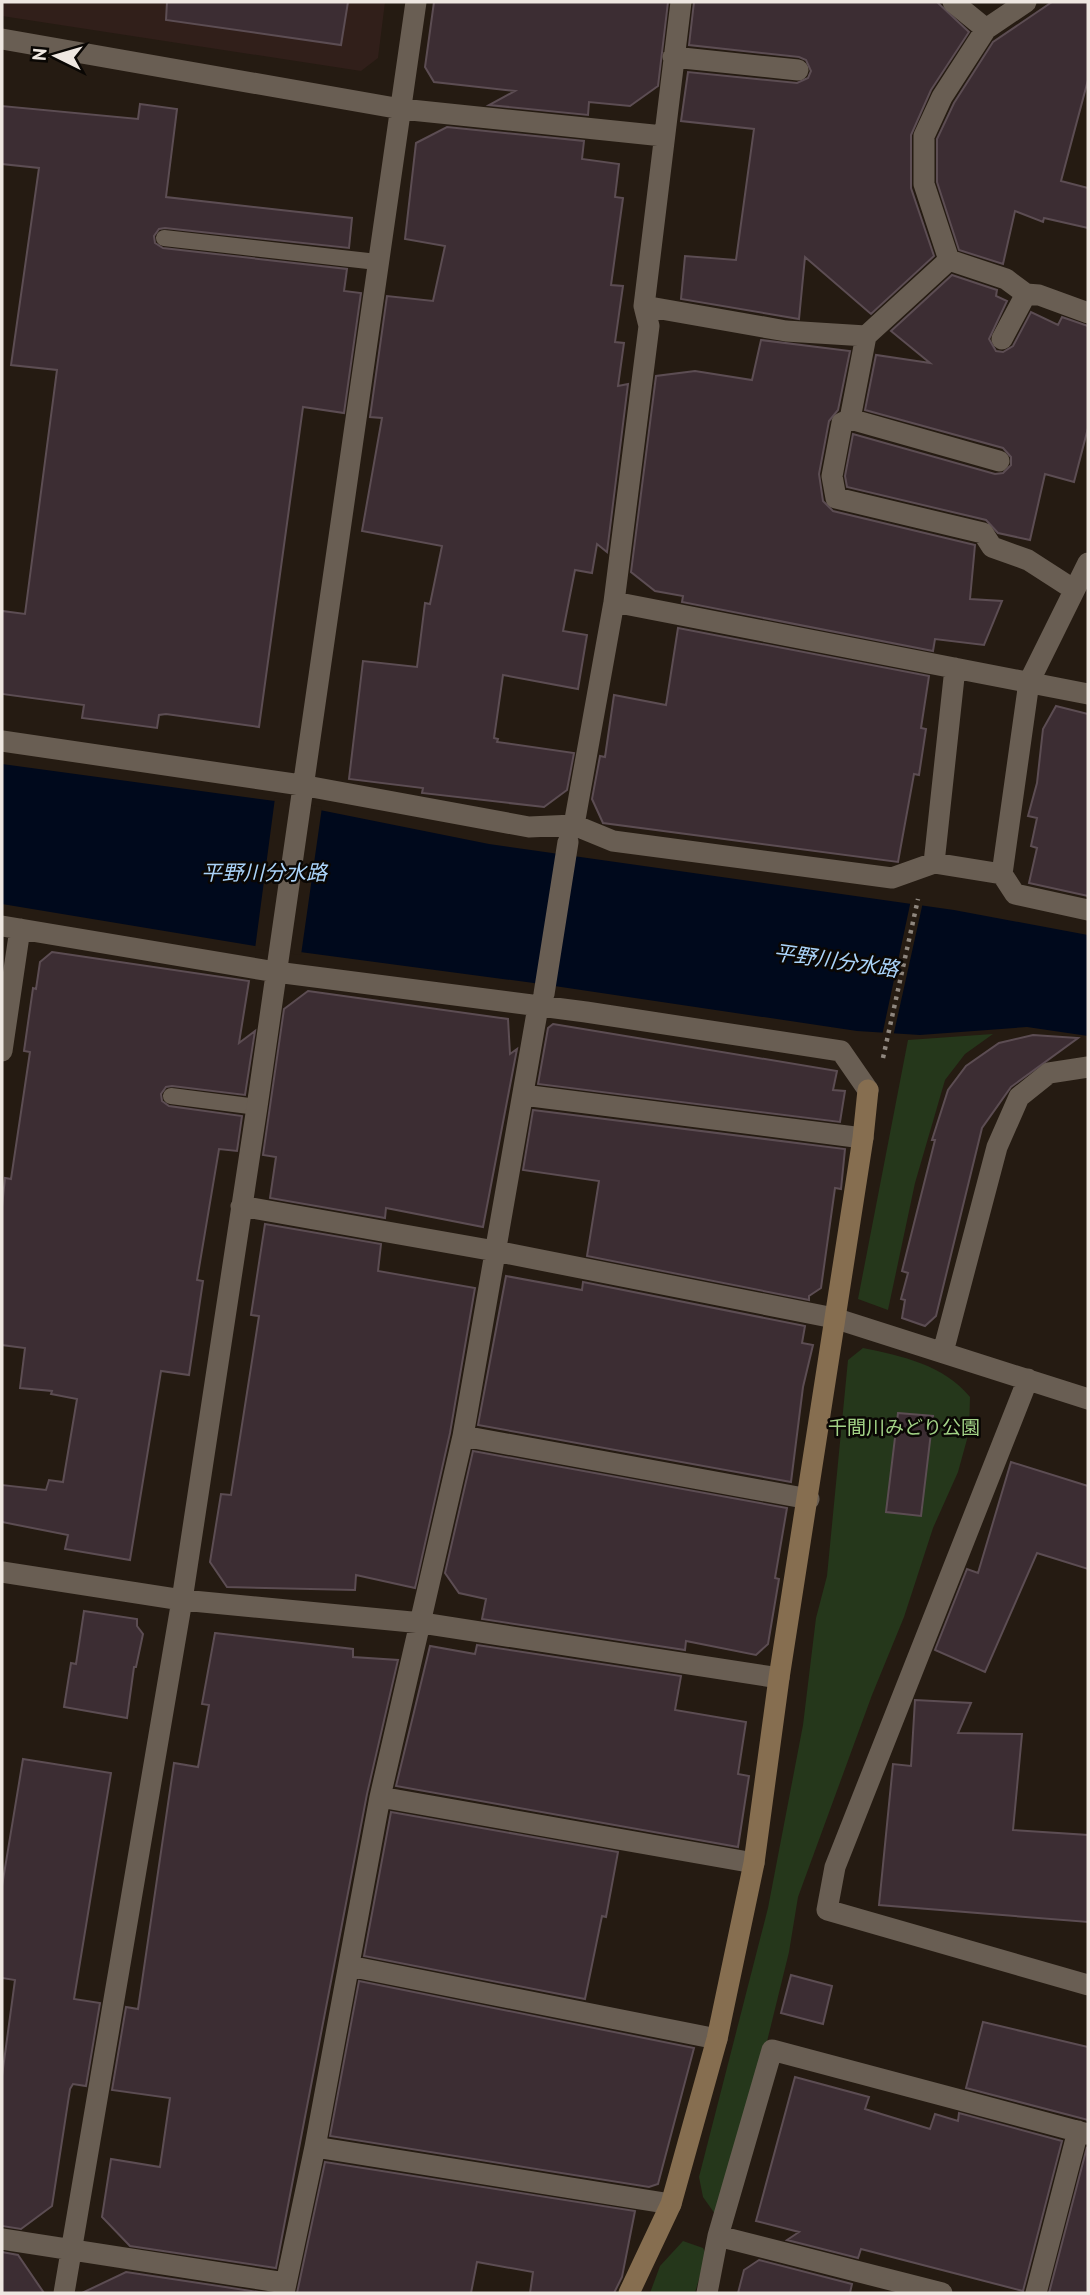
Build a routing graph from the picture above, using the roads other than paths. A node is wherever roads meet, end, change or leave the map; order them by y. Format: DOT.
graph roads {
  1 [pos="416,2"];
  2 [pos="681,2"];
  3 [pos="953,2"];
  4 [pos="1026,2"];
  5 [pos="986,29"];
  6 [pos="2,39"];
  7 [pos="673,57"];
  8 [pos="798,70"];
  9 [pos="401,108"];
  10 [pos="663,136"];
  11 [pos="164,238"];
  12 [pos="949,260"];
  13 [pos="377,262"];
  14 [pos="1026,294"];
  15 [pos="644,306"];
  16 [pos="1088,313"];
  17 [pos="866,336"];
  18 [pos="1002,339"];
  19 [pos="850,419"];
  20 [pos="999,461"];
  21 [pos="1088,563"];
  22 [pos="1073,589"];
  23 [pos="614,602"];
  24 [pos="955,668"];
  25 [pos="1029,682"];
  26 [pos="1088,694"];
  27 [pos="2,741"];
  28 [pos="300,793"];
  29 [pos="571,833"];
  30 [pos="934,863"];
  31 [pos="1002,874"];
  32 [pos="1088,910"];
  33 [pos="11,927"];
  34 [pos="277,965"];
  35 [pos="541,1000"];
  36 [pos="2,1052"];
  37 [pos="1088,1067"];
  38 [pos="523,1095"];
  39 [pos="171,1096"];
  40 [pos="257,1107"];
  41 [pos="863,1138"];
  42 [pos="241,1206"];
  43 [pos="495,1251"];
  44 [pos="834,1318"];
  45 [pos="943,1352"];
  46 [pos="1028,1379"];
  47 [pos="1088,1399"];
  48 [pos="463,1436"];
  49 [pos="808,1499"];
  50 [pos="2,1572"];
  51 [pos="182,1600"];
  52 [pos="422,1623"];
  53 [pos="779,1678"];
  54 [pos="380,1797"];
  55 [pos="754,1863"];
  56 [pos="349,1966"];
  57 [pos="1088,1985"];
  58 [pos="717,2039"];
  59 [pos="1083,2133"];
  60 [pos="315,2147"];
  61 [pos="671,2204"];
  62 [pos="718,2236"];
  63 [pos="2,2239"];
  64 [pos="72,2250"];
  65 [pos="285,2288"];
  66 [pos="64,2293"];
  67 [pos="629,2293"];
  68 [pos="707,2293"];
  69 [pos="942,2293"];
  70 [pos="1036,2293"];
  1 -- 9 [label="street"];
  2 -- 7 [label="street"];
  3 -- 5 [label="street"];
  4 -- 5 [label="street"];
  5 -- 12 [label="street"];
  6 -- 9 [label="street"];
  7 -- 8 [label="street"];
  7 -- 10 [label="street"];
  9 -- 10 [label="street"];
  9 -- 13 [label="street"];
  10 -- 15 [label="street"];
  11 -- 13 [label="lane"];
  12 -- 14 [label="street"];
  12 -- 17 [label="street"];
  13 -- 28 [label="street"];
  14 -- 16 [label="street"];
  14 -- 18 [label="street"];
  15 -- 17 [label="street"];
  15 -- 23 [label="street"];
  17 -- 19 [label="street"];
  19 -- 20 [label="street"];
  19 -- 22 [label="street"];
  21 -- 22 [label="street"];
  22 -- 25 [label="street"];
  23 -- 24 [label="street"];
  23 -- 29 [label="street"];
  24 -- 25 [label="street"];
  24 -- 30 [label="street"];
  25 -- 26 [label="street"];
  25 -- 31 [label="street"];
  27 -- 28 [label="street"];
  28 -- 29 [label="street"];
  28 -- 34 [label="street"];
  29 -- 30 [label="street"];
  29 -- 35 [label="street"];
  30 -- 31 [label="street"];
  31 -- 32 [label="street"];
  33 -- 34 [label="street"];
  33 -- 36 [label="street"];
  34 -- 35 [label="street"];
  34 -- 40 [label="street"];
  35 -- 38 [label="street"];
  35 -- 41 [label="street"];
  37 -- 45 [label="street"];
  38 -- 41 [label="street"];
  38 -- 43 [label="street"];
  39 -- 40 [label="lane"];
  40 -- 42 [label="street"];
  41 -- 44 [label="street"];
  42 -- 43 [label="street"];
  42 -- 51 [label="street"];
  43 -- 44 [label="street"];
  43 -- 48 [label="street"];
  44 -- 45 [label="street"];
  44 -- 49 [label="street"];
  45 -- 46 [label="street"];
  46 -- 47 [label="street"];
  46 -- 57 [label="street"];
  48 -- 49 [label="street"];
  48 -- 52 [label="street"];
  49 -- 53 [label="street"];
  50 -- 51 [label="street"];
  51 -- 52 [label="street"];
  51 -- 64 [label="street"];
  52 -- 53 [label="street"];
  52 -- 54 [label="street"];
  53 -- 55 [label="street"];
  54 -- 55 [label="street"];
  54 -- 56 [label="street"];
  55 -- 58 [label="street"];
  56 -- 58 [label="street"];
  56 -- 60 [label="street"];
  58 -- 61 [label="street"];
  59 -- 62 [label="street"];
  59 -- 70 [label="street"];
  60 -- 61 [label="street"];
  60 -- 65 [label="street"];
  61 -- 67 [label="street"];
  62 -- 68 [label="street"];
  62 -- 69 [label="street"];
  63 -- 64 [label="street"];
  64 -- 65 [label="street"];
  64 -- 66 [label="street"];
}
